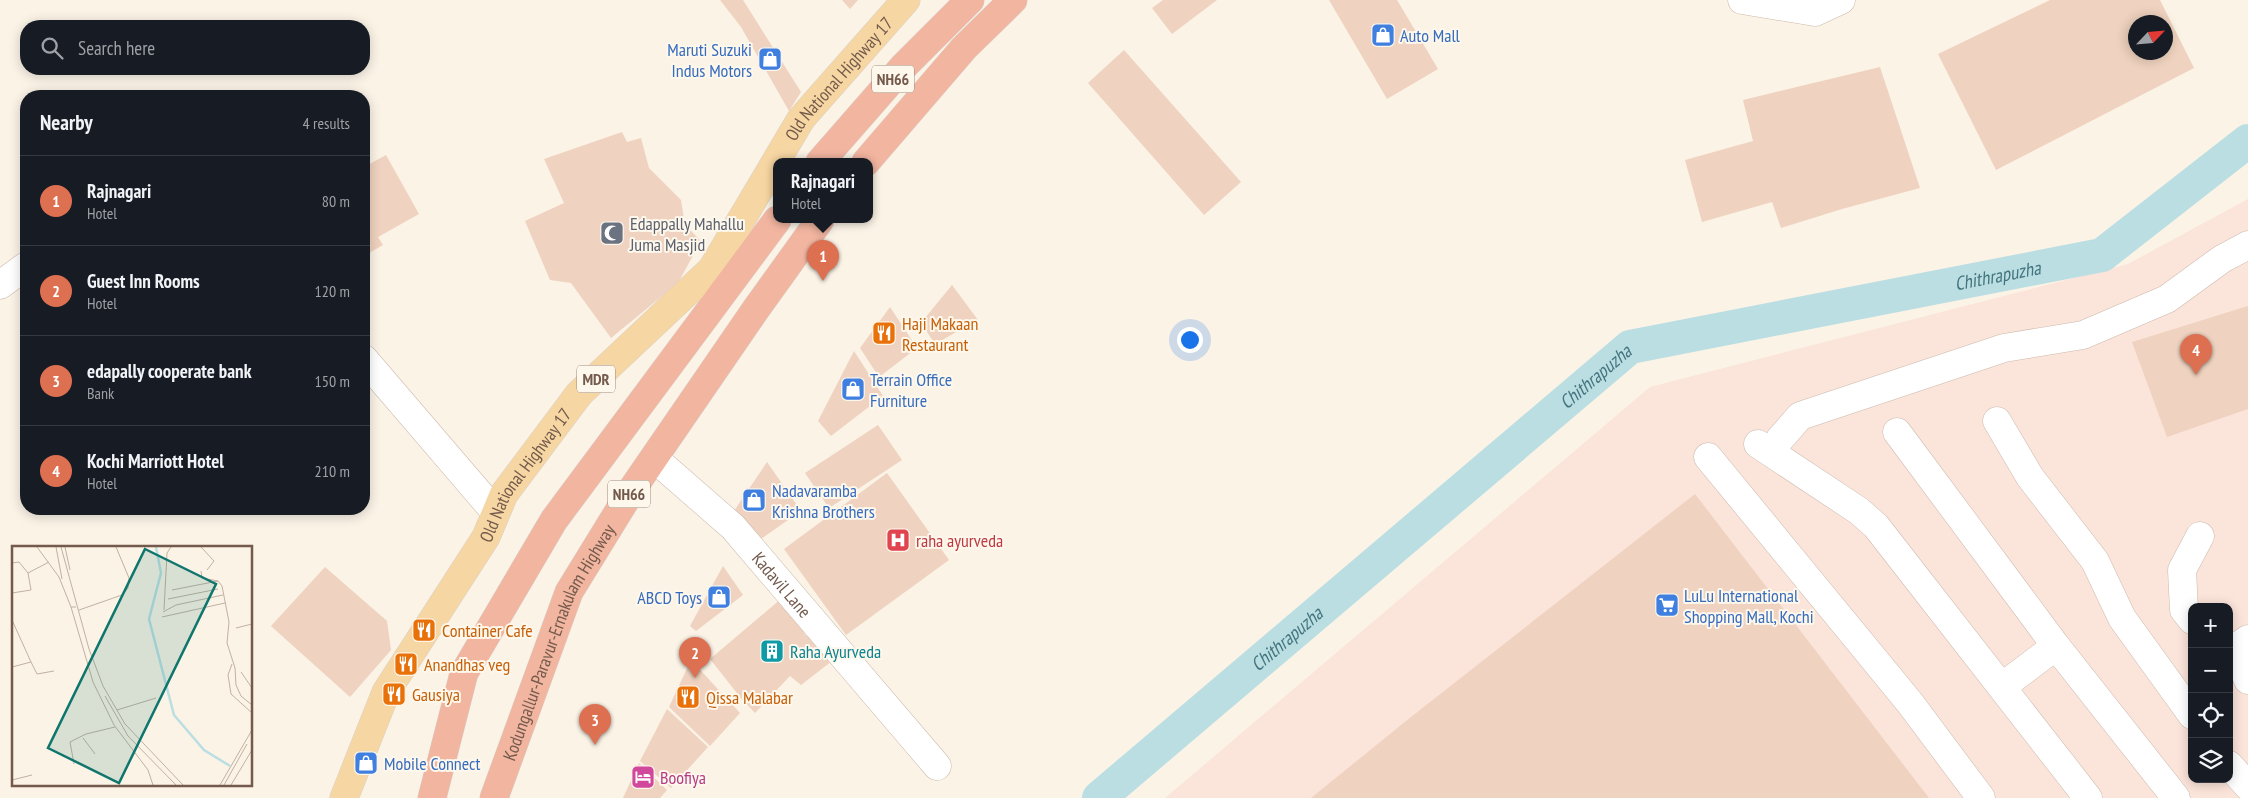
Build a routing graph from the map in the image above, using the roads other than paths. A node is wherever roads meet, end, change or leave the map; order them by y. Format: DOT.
graph roads {
  1 [pos="906,0"];
  2 [pos="970,0"];
  3 [pos="1014,0"];
  4 [pos="1742,0"];
  5 [pos="1842,0"];
  6 [pos="781,158"];
  7 [pos="823,158"];
  8 [pos="869,158"];
  9 [pos="773,174"];
  10 [pos="774,223"];
  11 [pos="818,223"];
  12 [pos="2248,245"];
  13 [pos="20,270"];
  14 [pos="722,274"];
  15 [pos="0,285"];
  16 [pos="370,366"];
  17 [pos="1997,421"];
  18 [pos="1897,432"];
  19 [pos="1708,457"];
  20 [pos="654,459"];
  21 [pos="496,512"];
  22 [pos="2200,536"];
  23 [pos="2188,615"];
  24 [pos="2237,644"];
  25 [pos="2056,646"];
  26 [pos="2248,680"];
  27 [pos="2002,686"];
  28 [pos="2188,709"];
  29 [pos="938,766"];
  30 [pos="2233,769"];
  31 [pos="2248,786"];
  32 [pos="344,798"];
  33 [pos="432,798"];
  34 [pos="494,798"];
  35 [pos="1981,798"];
  36 [pos="2088,798"];
  37 [pos="2176,798"];
  1 -- 6 [label="main road, Old National Highway 17 / MDR"];
  2 -- 7 [label="highway, NH66"];
  3 -- 8 [label="highway, NH66"];
  4 -- 5 [label="street"];
  9 -- 14 [label="main road, Old National Highway 17 / MDR"];
  10 -- 14 [label="highway, NH66"];
  11 -- 20 [label="highway, Kodungallur-Paravur-Ernakulam Highway / NH66"];
  12 -- 27 [label="street"];
  13 -- 15 [label="street"];
  14 -- 21 [label="main road, Old National Highway 17 / MDR"];
  14 -- 33 [label="highway, NH66"];
  16 -- 21 [label="street"];
  17 -- 28 [label="street"];
  18 -- 25 [label="street"];
  19 -- 35 [label="street"];
  20 -- 29 [label="street, Kadavil Lane"];
  20 -- 34 [label="highway, Kodungallur-Paravur-Ernakulam Highway / NH66"];
  21 -- 32 [label="main road, Old National Highway 17 / MDR"];
  22 -- 23 [label="street"];
  24 -- 26 [label="street"];
  25 -- 27 [label="street"];
  25 -- 37 [label="street"];
  27 -- 36 [label="street"];
  30 -- 31 [label="street"];
}
